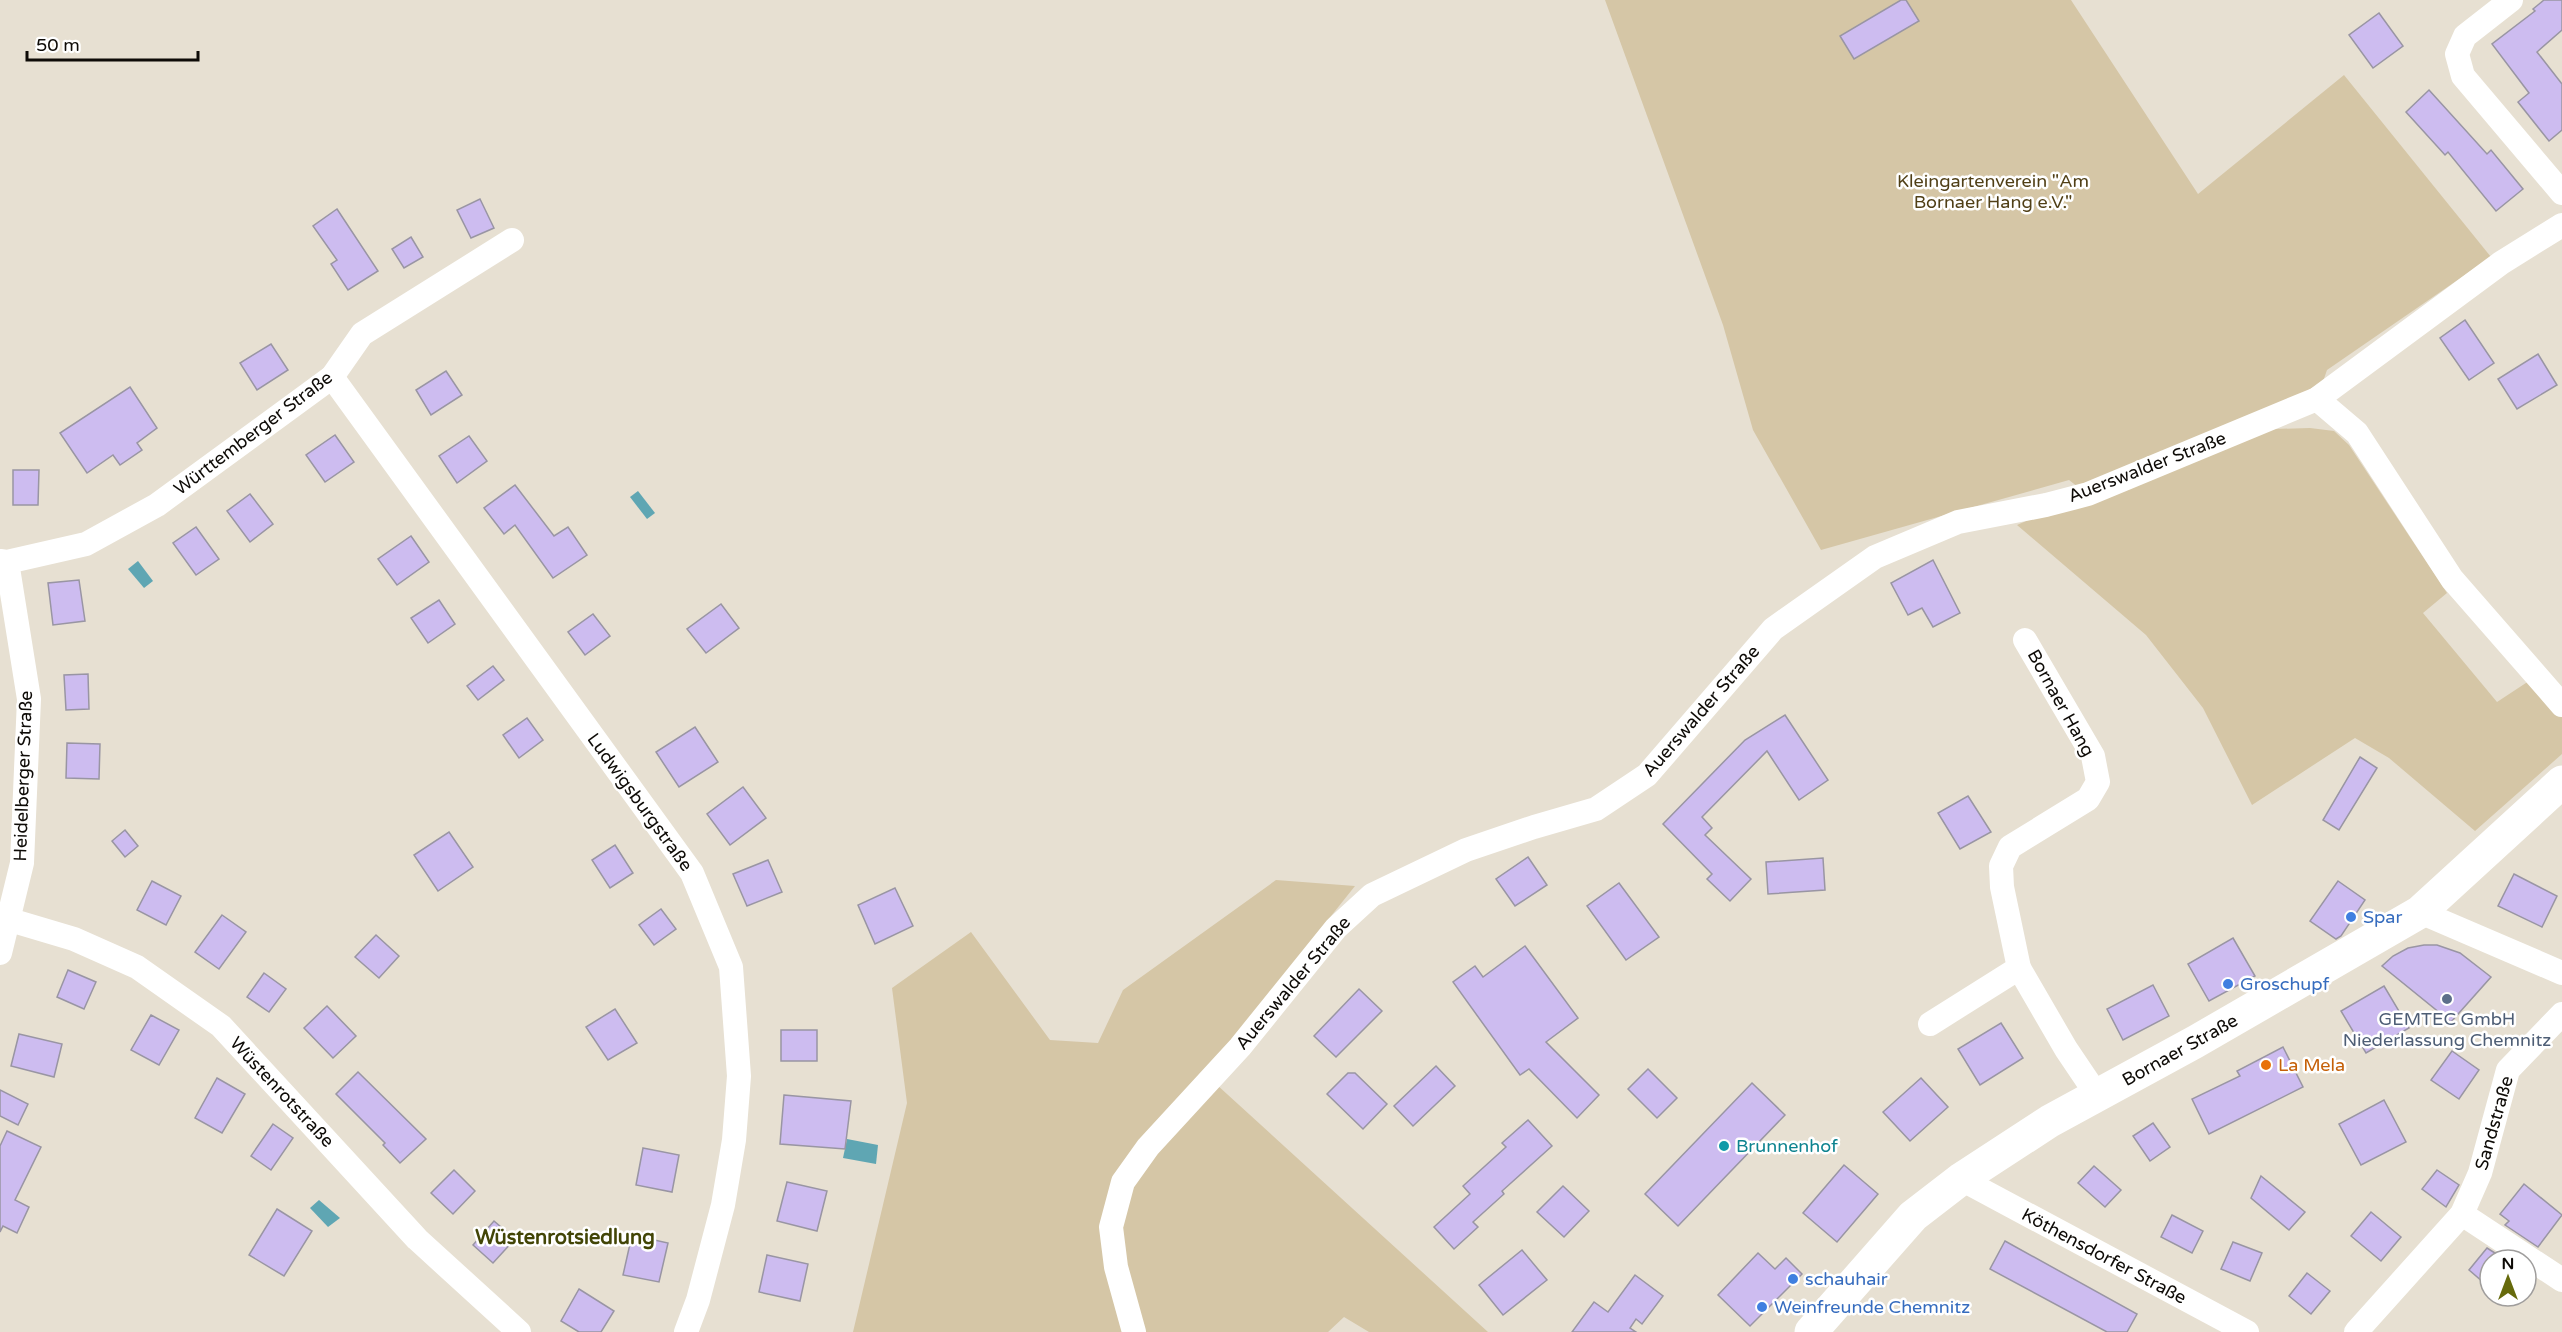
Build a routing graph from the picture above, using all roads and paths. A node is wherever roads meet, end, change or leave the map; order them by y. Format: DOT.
graph roads {
  1 [pos="2511,0"];
  2 [pos="2562,193"];
  3 [pos="2562,225"];
  4 [pos="512,240"];
  5 [pos="332,377"];
  6 [pos="2317,399"];
  7 [pos="4,562"];
  8 [pos="2025,640"];
  9 [pos="2562,705"];
  10 [pos="2562,782"];
  11 [pos="2420,912"];
  12 [pos="4,919"];
  13 [pos="0,953"];
  14 [pos="2019,968"];
  15 [pos="2562,973"];
  16 [pos="2562,1014"];
  17 [pos="1930,1024"];
  18 [pos="2097,1095"];
  19 [pos="1961,1179"];
  20 [pos="2462,1214"];
  21 [pos="2562,1280"];
  22 [pos="2221,1326"];
  23 [pos="519,1332"];
  24 [pos="686,1332"];
  25 [pos="1134,1332"];
  26 [pos="1811,1332"];
  27 [pos="2247,1332"];
  28 [pos="2356,1332"];
  1 -- 2 [label="street"];
  3 -- 6 [label="street, Auerswalder Straße"];
  4 -- 5 [label="street, Württemberger Straße"];
  5 -- 7 [label="street, Württemberger Straße"];
  5 -- 24 [label="street, Ludwigsburgstraße"];
  6 -- 9 [label="street"];
  6 -- 25 [label="street, Auerswalder Straße"];
  7 -- 12 [label="street, Heidelberger Straße"];
  8 -- 14 [label="street, Bornaer Hang"];
  10 -- 11 [label="main road, Bornaer Straße"];
  11 -- 15 [label="street"];
  11 -- 18 [label="main road, Bornaer Straße"];
  12 -- 13 [label="street, Heidelberger Straße"];
  12 -- 23 [label="street, Wüstenrotstraße"];
  14 -- 17 [label="street"];
  14 -- 18 [label="street, Bornaer Hang"];
  16 -- 20 [label="street, Sandstraße"];
  18 -- 19 [label="main road, Bornaer Straße"];
  19 -- 22 [label="street, Köthensdorfer Straße"];
  19 -- 26 [label="main road, Bornaer Straße"];
  20 -- 21 [label="street"];
  20 -- 28 [label="street, Sandstraße"];
  22 -- 27 [label="street, Köthensdorfer Straße"];
}
